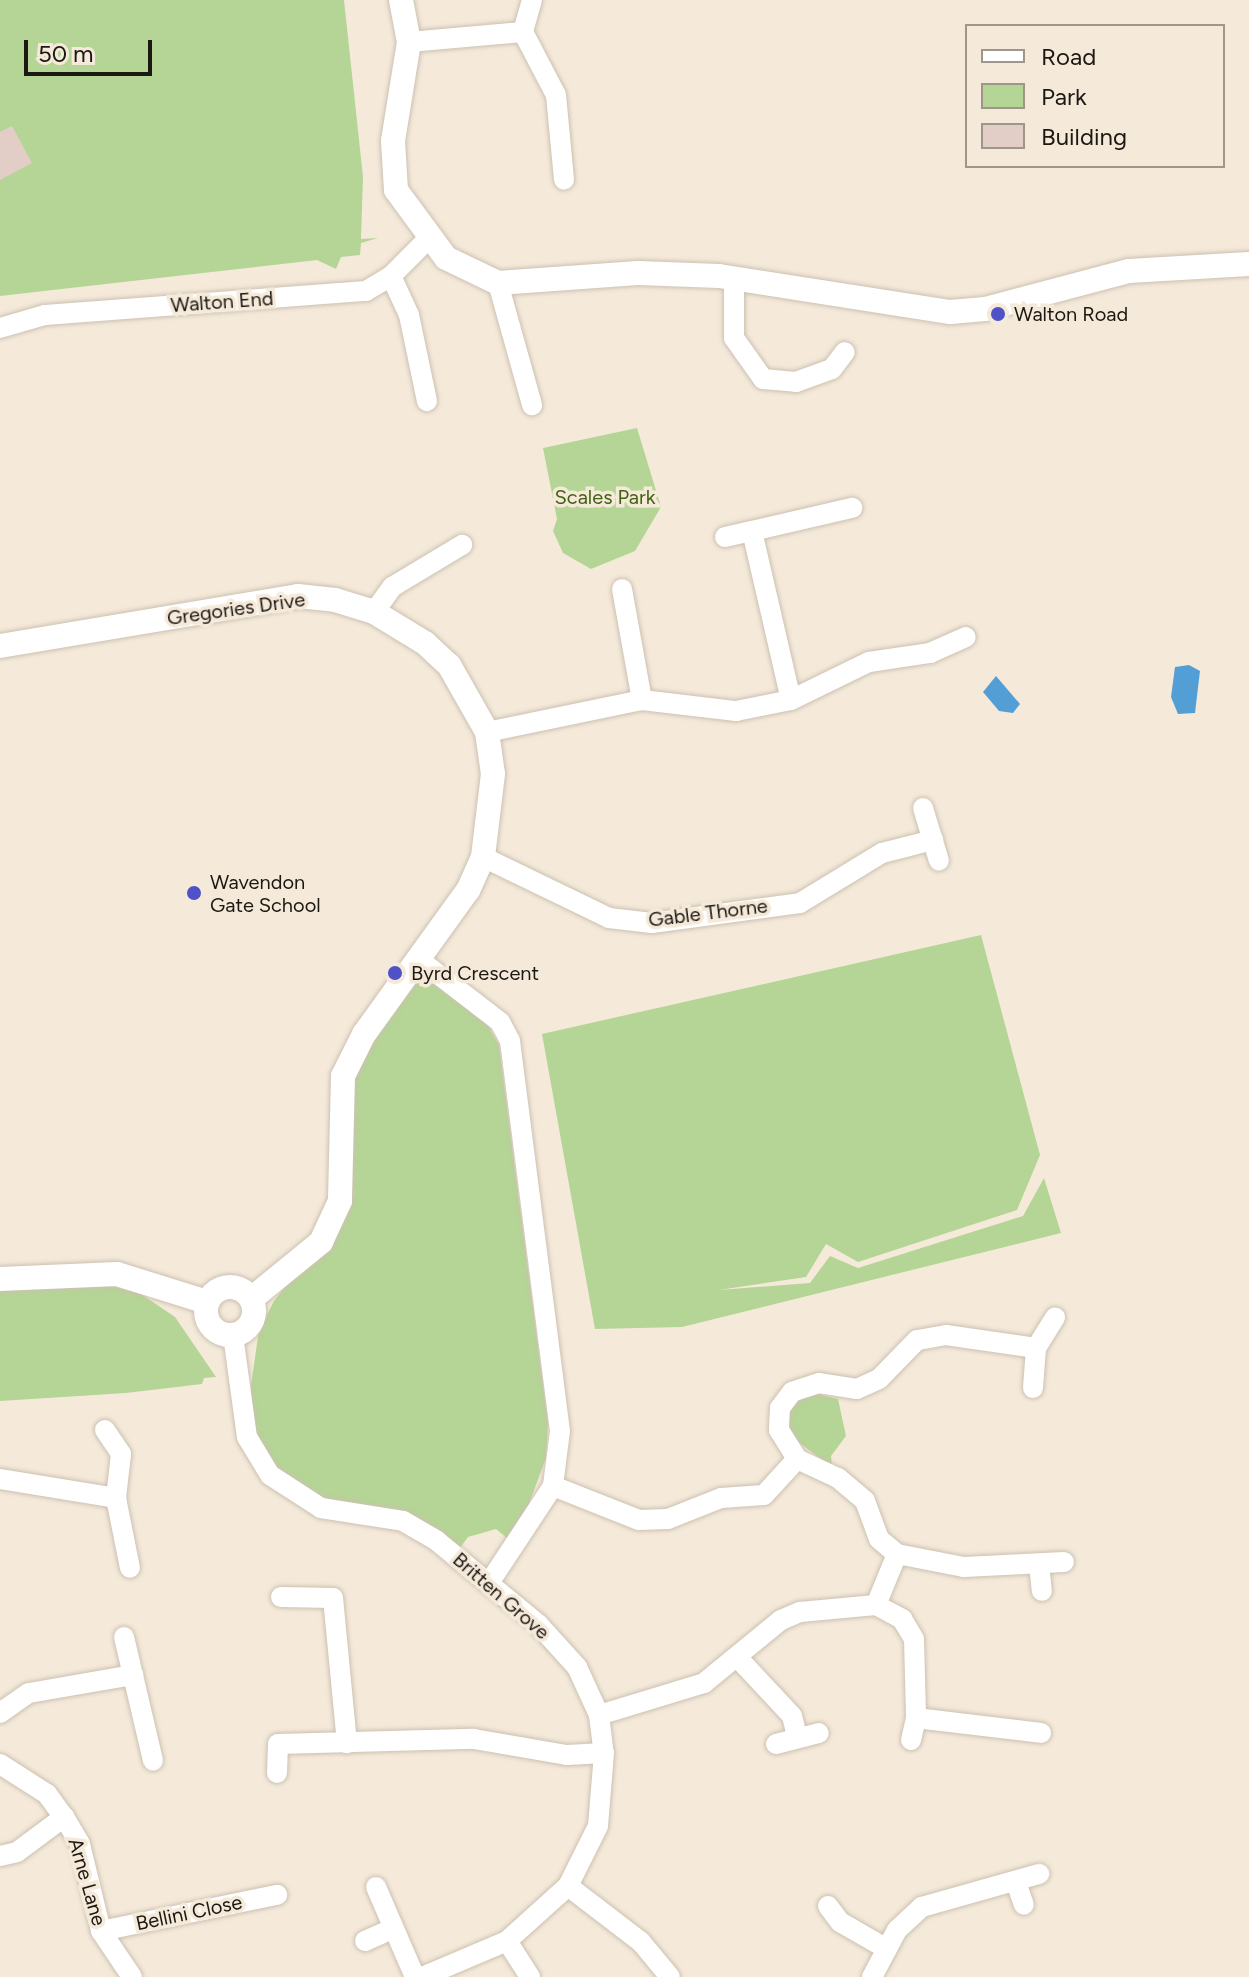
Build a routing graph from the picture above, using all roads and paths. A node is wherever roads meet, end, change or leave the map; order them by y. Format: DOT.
graph roads {
  1 [pos="401,0"];
  2 [pos="532,0"];
  3 [pos="523,32"];
  4 [pos="409,42"];
  5 [pos="564,180"];
  6 [pos="427,240"];
  7 [pos="1249,264"];
  8 [pos="391,276"];
  9 [pos="734,277"];
  10 [pos="498,283"];
  11 [pos="0,328"];
  12 [pos="845,352"];
  13 [pos="427,401"];
  14 [pos="532,405"];
  15 [pos="852,508"];
  16 [pos="752,531"];
  17 [pos="725,537"];
  18 [pos="462,545"];
  19 [pos="622,589"];
  20 [pos="374,612"];
  21 [pos="966,637"];
  22 [pos="0,646"];
  23 [pos="642,700"];
  24 [pos="791,700"];
  25 [pos="487,732"];
  26 [pos="923,808"];
  27 [pos="933,840"];
  28 [pos="483,857"];
  29 [pos="939,861"];
  30 [pos="417,958"];
  31 [pos="0,1279"];
  32 [pos="251,1299"];
  33 [pos="207,1302"];
  34 [pos="1055,1318"];
  35 [pos="233,1335"];
  36 [pos="1036,1348"];
  37 [pos="1033,1388"];
  38 [pos="105,1430"];
  39 [pos="797,1459"];
  40 [pos="0,1479"];
  41 [pos="553,1486"];
  42 [pos="116,1498"];
  43 [pos="897,1554"];
  44 [pos="1064,1562"];
  45 [pos="1039,1564"];
  46 [pos="130,1568"];
  47 [pos="489,1583"];
  48 [pos="1042,1591"];
  49 [pos="281,1597"];
  50 [pos="876,1605"];
  51 [pos="124,1637"];
  52 [pos="738,1658"];
  53 [pos="133,1675"];
  54 [pos="0,1713"];
  55 [pos="599,1715"];
  56 [pos="916,1718"];
  57 [pos="819,1733"];
  58 [pos="1041,1733"];
  59 [pos="797,1736"];
  60 [pos="911,1740"];
  61 [pos="347,1743"];
  62 [pos="776,1744"];
  63 [pos="604,1753"];
  64 [pos="153,1761"];
  65 [pos="0,1764"];
  66 [pos="277,1773"];
  67 [pos="64,1817"];
  68 [pos="0,1856"];
  69 [pos="1039,1874"];
  70 [pos="1016,1882"];
  71 [pos="568,1886"];
  72 [pos="376,1887"];
  73 [pos="277,1895"];
  74 [pos="1024,1905"];
  75 [pos="828,1906"];
  76 [pos="392,1929"];
  77 [pos="101,1931"];
  78 [pos="365,1941"];
  79 [pos="507,1941"];
  80 [pos="887,1949"];
  81 [pos="132,1977"];
  82 [pos="415,1977"];
  83 [pos="422,1977"];
  84 [pos="530,1977"];
  85 [pos="670,1977"];
  86 [pos="872,1977"];
  1 -- 4 [label="street"];
  2 -- 3 [label="street"];
  3 -- 4 [label="street"];
  3 -- 5 [label="street"];
  4 -- 6 [label="street"];
  6 -- 8 [label="street, Walton End"];
  6 -- 10 [label="street"];
  7 -- 9 [label="street"];
  8 -- 11 [label="street, Walton End"];
  8 -- 13 [label="street"];
  9 -- 10 [label="street"];
  9 -- 12 [label="street"];
  10 -- 14 [label="street"];
  15 -- 16 [label="street"];
  16 -- 17 [label="street"];
  16 -- 24 [label="street"];
  18 -- 20 [label="street"];
  19 -- 23 [label="street"];
  20 -- 22 [label="street, Gregories Drive"];
  20 -- 25 [label="street, Gregories Drive"];
  21 -- 24 [label="street"];
  23 -- 24 [label="street"];
  23 -- 25 [label="street"];
  25 -- 28 [label="street, Gregories Drive"];
  26 -- 27 [label="street"];
  27 -- 28 [label="street, Gable Thorne"];
  27 -- 29 [label="street"];
  28 -- 30 [label="street, Gregories Drive"];
  30 -- 32 [label="street, Gregories Drive"];
  30 -- 41 [label="street"];
  31 -- 33 [label="street"];
  32 -- 33 [label="street"];
  32 -- 35 [label="street"];
  33 -- 35 [label="street"];
  34 -- 36 [label="street"];
  35 -- 47 [label="street, Britten Grove"];
  36 -- 37 [label="street"];
  36 -- 39 [label="street"];
  38 -- 42 [label="street"];
  39 -- 41 [label="street"];
  39 -- 43 [label="street"];
  40 -- 42 [label="street"];
  41 -- 47 [label="street"];
  42 -- 46 [label="street"];
  43 -- 45 [label="street"];
  43 -- 50 [label="street"];
  44 -- 45 [label="street"];
  45 -- 48 [label="street"];
  47 -- 55 [label="street, Britten Grove"];
  49 -- 61 [label="street"];
  50 -- 52 [label="street"];
  50 -- 56 [label="street"];
  51 -- 53 [label="street"];
  52 -- 55 [label="street"];
  52 -- 59 [label="street"];
  53 -- 54 [label="street"];
  53 -- 64 [label="street"];
  55 -- 63 [label="street, Britten Grove"];
  56 -- 58 [label="street"];
  56 -- 60 [label="street"];
  57 -- 59 [label="street"];
  59 -- 62 [label="street"];
  61 -- 63 [label="street"];
  61 -- 66 [label="street"];
  63 -- 71 [label="street, Britten Grove"];
  65 -- 67 [label="street, Arne Lane"];
  67 -- 68 [label="street"];
  67 -- 77 [label="street, Arne Lane"];
  69 -- 70 [label="street"];
  70 -- 74 [label="street"];
  70 -- 80 [label="street"];
  71 -- 79 [label="street, Britten Grove"];
  71 -- 85 [label="street"];
  72 -- 76 [label="street"];
  73 -- 77 [label="street, Bellini Close"];
  75 -- 80 [label="street"];
  76 -- 78 [label="street"];
  76 -- 82 [label="street"];
  77 -- 81 [label="street, Arne Lane"];
  79 -- 83 [label="street, Britten Grove"];
  79 -- 84 [label="street"];
  80 -- 86 [label="street"];
}
